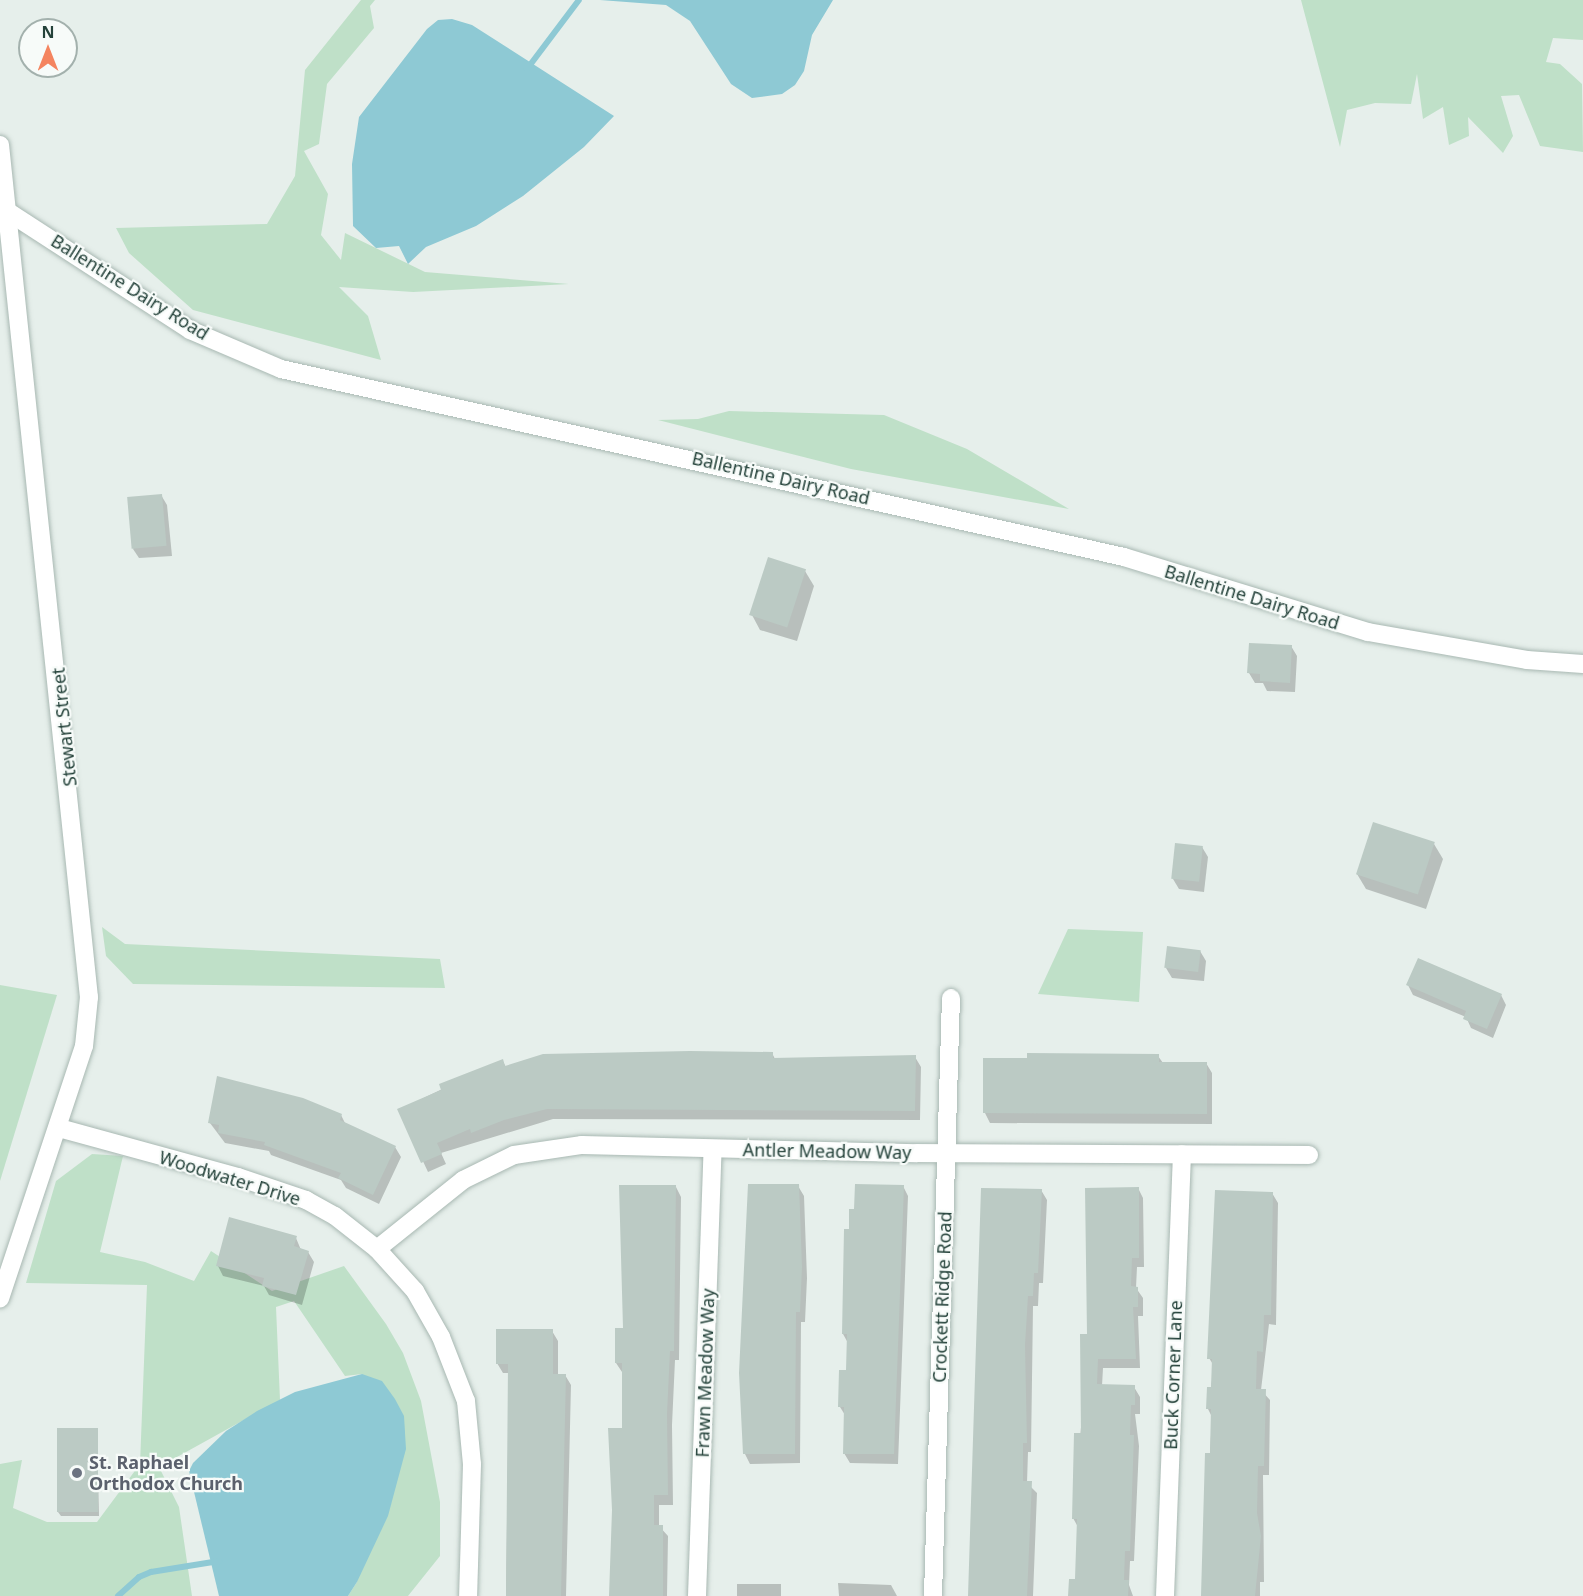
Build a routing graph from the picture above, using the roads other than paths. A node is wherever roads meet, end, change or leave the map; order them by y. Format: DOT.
graph roads {
  1 [pos="0,145"];
  2 [pos="10,213"];
  3 [pos="1583,664"];
  4 [pos="951,998"];
  5 [pos="59,1128"];
  6 [pos="712,1149"];
  7 [pos="946,1153"];
  8 [pos="1182,1154"];
  9 [pos="1309,1155"];
  10 [pos="377,1250"];
  11 [pos="0,1298"];
  12 [pos="468,1596"];
  13 [pos="697,1596"];
  14 [pos="933,1596"];
  15 [pos="1165,1596"];
  1 -- 2 [label="street, Stewart Street"];
  2 -- 3 [label="street, Ballentine Dairy Road"];
  2 -- 5 [label="street, Stewart Street"];
  4 -- 7 [label="street, Crockett Ridge Road"];
  5 -- 10 [label="street, Woodwater Drive"];
  5 -- 11 [label="street, Stewart Street"];
  6 -- 7 [label="street, Antler Meadow Way"];
  6 -- 10 [label="street, Antler Meadow Way"];
  6 -- 13 [label="street, Frawn Meadow Way"];
  7 -- 8 [label="street, Antler Meadow Way"];
  7 -- 14 [label="street, Crockett Ridge Road"];
  8 -- 9 [label="street, Antler Meadow Way"];
  8 -- 15 [label="street, Buck Corner Lane"];
  10 -- 12 [label="street, Woodwater Drive"];
}
